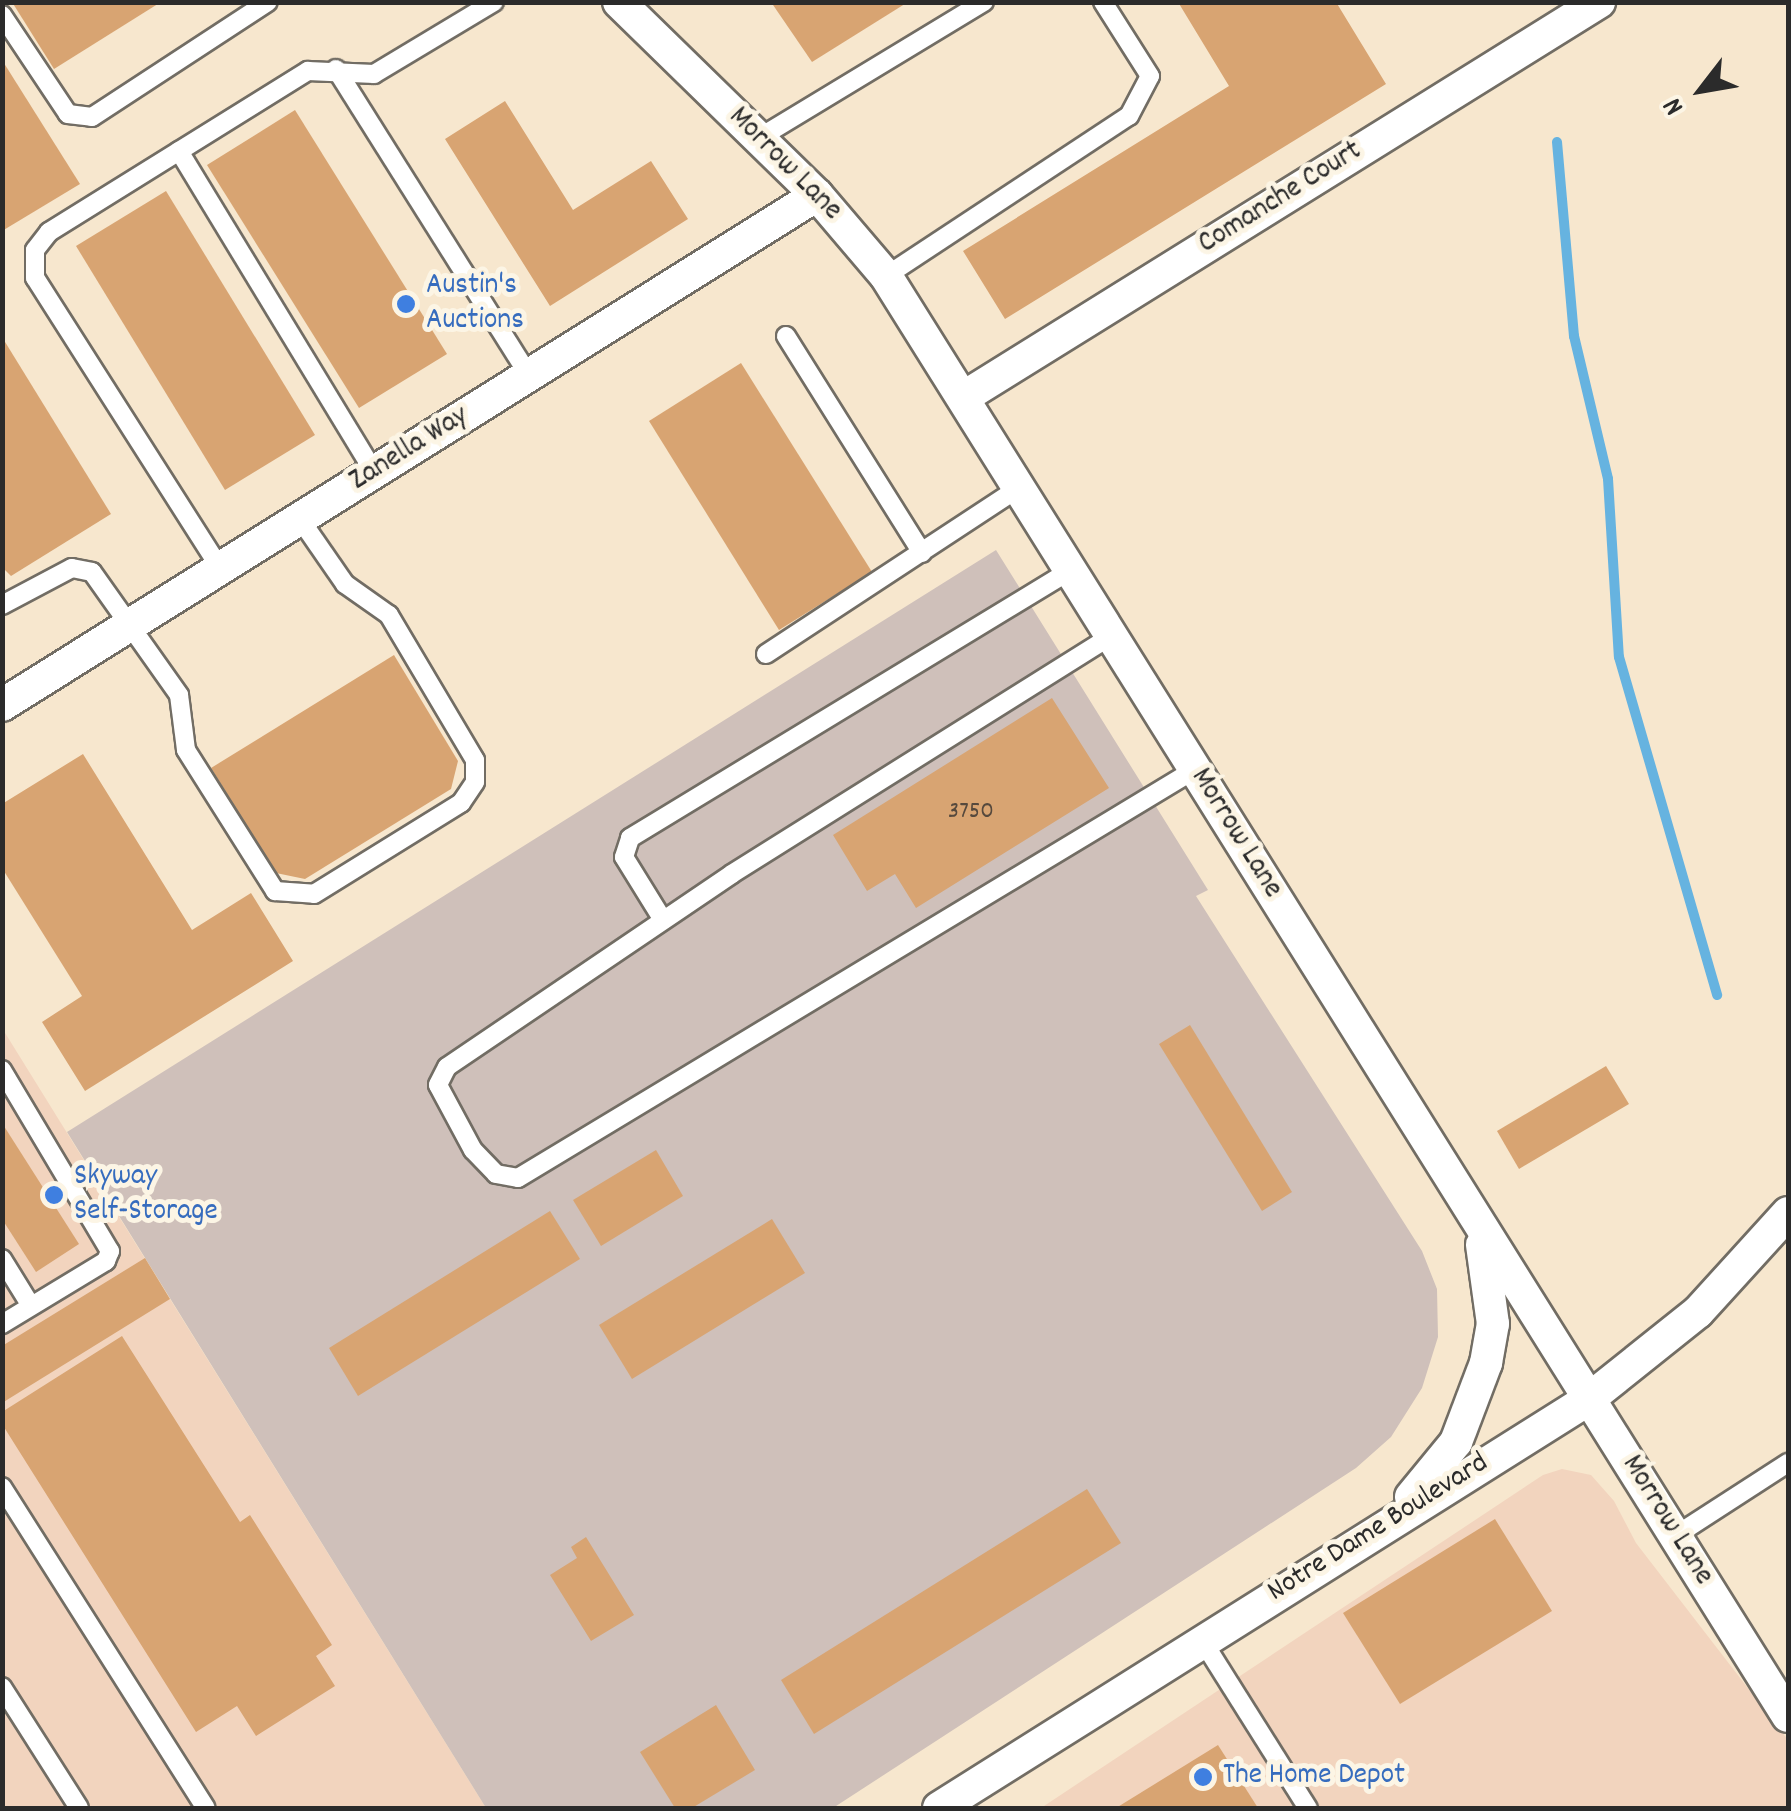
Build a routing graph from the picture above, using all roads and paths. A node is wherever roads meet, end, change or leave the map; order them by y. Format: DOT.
graph roads {
  1 [pos="268,2"];
  2 [pos="494,2"];
  3 [pos="619,2"];
  4 [pos="984,2"];
  5 [pos="1103,2"];
  6 [pos="1599,2"];
  7 [pos="2,16"];
  8 [pos="336,69"];
  9 [pos="759,138"];
  10 [pos="178,151"];
  11 [pos="818,195"];
  12 [pos="886,276"];
  13 [pos="786,336"];
  14 [pos="528,375"];
  15 [pos="964,397"];
  16 [pos="374,472"];
  17 [pos="1020,487"];
  18 [pos="300,519"];
  19 [pos="922,553"];
  20 [pos="220,568"];
  21 [pos="1071,570"];
  22 [pos="2,605"];
  23 [pos="133,622"];
  24 [pos="1111,636"];
  25 [pos="766,654"];
  26 [pos="2,705"];
  27 [pos="1194,770"];
  28 [pos="664,920"];
  29 [pos="2,1070"];
  30 [pos="1788,1213"];
  31 [pos="1475,1216"];
  32 [pos="2,1259"];
  33 [pos="31,1306"];
  34 [pos="2,1324"];
  35 [pos="1589,1399"];
  36 [pos="1785,1471"];
  37 [pos="2,1487"];
  38 [pos="1386,1524"];
  39 [pos="1675,1536"];
  40 [pos="1202,1640"];
  41 [pos="2,1687"];
  42 [pos="1788,1716"];
  43 [pos="78,1808"];
  44 [pos="206,1808"];
  45 [pos="939,1808"];
  46 [pos="1308,1808"];
  1 -- 7 [label="lane"];
  2 -- 8 [label="lane"];
  3 -- 9 [label="street, Morrow Lane"];
  4 -- 9 [label="lane"];
  5 -- 12 [label="lane"];
  6 -- 15 [label="street, Comanche Court"];
  8 -- 10 [label="lane"];
  8 -- 14 [label="lane"];
  9 -- 11 [label="street, Morrow Lane"];
  10 -- 16 [label="lane"];
  10 -- 20 [label="lane"];
  11 -- 12 [label="street, Morrow Lane"];
  11 -- 14 [label="street, Zanella Way"];
  12 -- 15 [label="street, Morrow Lane"];
  13 -- 19 [label="lane"];
  14 -- 16 [label="street, Zanella Way"];
  15 -- 17 [label="street, Morrow Lane"];
  16 -- 18 [label="street, Zanella Way"];
  17 -- 19 [label="lane"];
  17 -- 21 [label="street, Morrow Lane"];
  18 -- 20 [label="street, Zanella Way"];
  18 -- 23 [label="lane"];
  19 -- 25 [label="lane"];
  20 -- 23 [label="street, Zanella Way"];
  21 -- 24 [label="street, Morrow Lane"];
  21 -- 28 [label="lane"];
  22 -- 23 [label="lane"];
  23 -- 26 [label="street, Zanella Way"];
  24 -- 27 [label="street, Morrow Lane"];
  24 -- 28 [label="lane"];
  27 -- 28 [label="lane"];
  27 -- 31 [label="street, Morrow Lane"];
  29 -- 33 [label="lane"];
  30 -- 35 [label="street, Notre Dame Boulevard"];
  31 -- 35 [label="street, Morrow Lane"];
  31 -- 38 [label="street"];
  32 -- 33 [label="lane"];
  33 -- 34 [label="lane"];
  35 -- 38 [label="street, Notre Dame Boulevard"];
  35 -- 39 [label="street, Morrow Lane"];
  36 -- 39 [label="lane"];
  37 -- 44 [label="lane"];
  38 -- 40 [label="street, Notre Dame Boulevard"];
  39 -- 42 [label="street, Morrow Lane"];
  40 -- 45 [label="street, Notre Dame Boulevard"];
  40 -- 46 [label="lane"];
  41 -- 43 [label="lane"];
}
